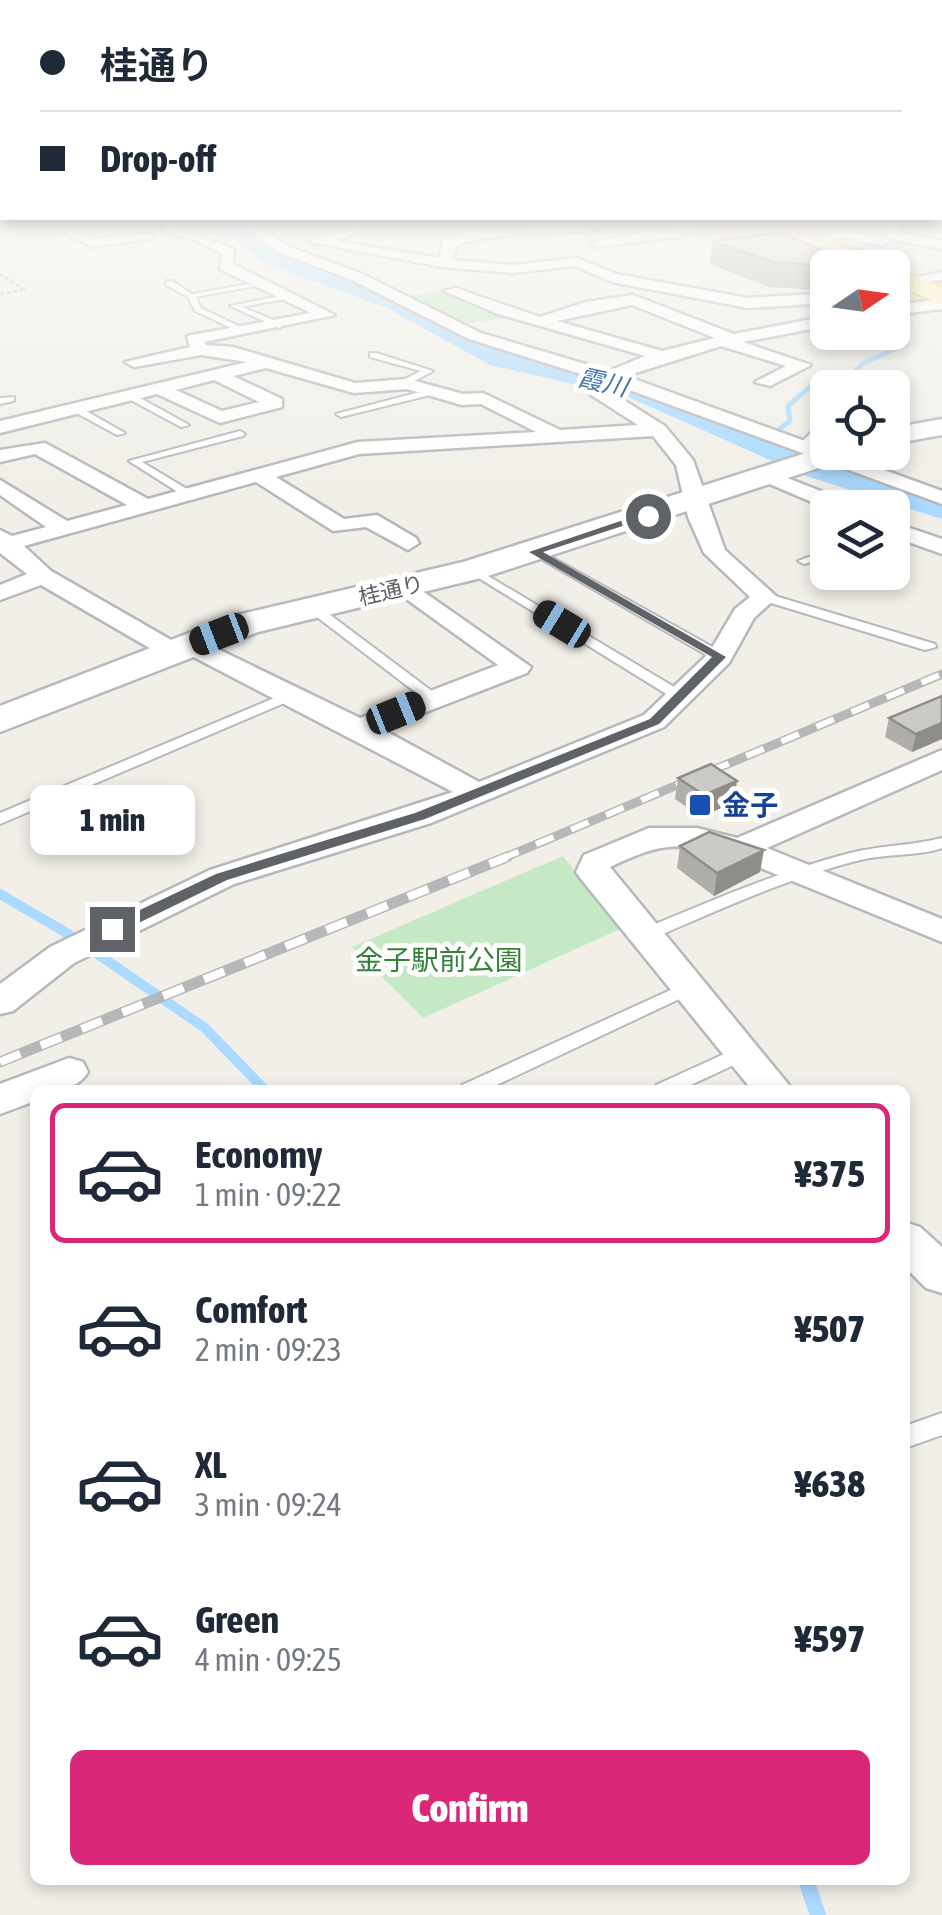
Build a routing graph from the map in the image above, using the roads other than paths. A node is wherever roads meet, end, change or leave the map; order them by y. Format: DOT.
graph roads {
  1 [pos="198,307"];
  2 [pos="237,307"];
  3 [pos="311,307"];
  4 [pos="417,307"];
  5 [pos="494,307"];
  6 [pos="585,307"];
  7 [pos="652,307"];
  8 [pos="536,323"];
  9 [pos="810,325"];
  10 [pos="280,326"];
  11 [pos="242,331"];
  12 [pos="732,341"];
  13 [pos="202,350"];
  14 [pos="373,355"];
  15 [pos="664,357"];
  16 [pos="134,362"];
  17 [pos="266,363"];
  18 [pos="610,374"];
  19 [pos="217,375"];
  20 [pos="764,382"];
  21 [pos="402,384"];
  22 [pos="160,388"];
  23 [pos="435,390"];
  24 [pos="130,396"];
  25 [pos="76,409"];
  26 [pos="341,414"];
  27 [pos="184,425"];
  28 [pos="942,427"];
  29 [pos="0,428"];
  30 [pos="658,430"];
  31 [pos="120,433"];
  32 [pos="910,433"];
  33 [pos="240,434"];
  34 [pos="557,437"];
  35 [pos="793,454"];
  36 [pos="0,456"];
  37 [pos="258,474"];
  38 [pos="0,486"];
  39 [pos="826,490"];
  40 [pos="188,494"];
  41 [pos="942,498"];
  42 [pos="695,500"];
  43 [pos="144,506"];
  44 [pos="64,529"];
  45 [pos="910,536"];
  46 [pos="3,542"];
  47 [pos="408,543"];
  48 [pos="942,548"];
  49 [pos="534,552"];
  50 [pos="810,559"];
  51 [pos="804,561"];
  52 [pos="473,570"];
  53 [pos="44,576"];
  54 [pos="403,588"];
  55 [pos="0,593"];
  56 [pos="765,597"];
  57 [pos="312,608"];
  58 [pos="930,647"];
  59 [pos="182,648"];
  60 [pos="720,657"];
  61 [pos="292,695"];
  62 [pos="681,697"];
  63 [pos="432,698"];
  64 [pos="6,711"];
  65 [pos="359,728"];
  66 [pos="942,759"];
  67 [pos="479,794"];
  68 [pos="0,820"];
  69 [pos="942,843"];
  70 [pos="740,848"];
  71 [pos="796,873"];
  72 [pos="942,931"];
  73 [pos="645,935"];
  74 [pos="686,989"];
  75 [pos="0,1002"];
  76 [pos="744,1052"];
  77 [pos="69,1072"];
  78 [pos="37,1085"];
  79 [pos="480,1085"];
  80 [pos="674,1085"];
  81 [pos="770,1085"];
  82 [pos="30,1088"];
  83 [pos="0,1100"];
  84 [pos="910,1243"];
  85 [pos="942,1275"];
  86 [pos="942,1424"];
  87 [pos="910,1434"];
  1 -- 11 [label="lane"];
  2 -- 10 [label="lane"];
  3 -- 10 [label="street"];
  4 -- 18 [label="street"];
  5 -- 8 [label="street"];
  6 -- 8 [label="street"];
  7 -- 12 [label="street"];
  8 -- 15 [label="street"];
  9 -- 12 [label="street"];
  10 -- 11 [label="street"];
  11 -- 13 [label="street"];
  12 -- 15 [label="street"];
  12 -- 20 [label="street"];
  13 -- 16 [label="street"];
  13 -- 17 [label="street"];
  14 -- 21 [label="lane"];
  15 -- 18 [label="street"];
  17 -- 19 [label="street"];
  17 -- 21 [label="street"];
  18 -- 30 [label="street"];
  18 -- 35 [label="street"];
  19 -- 22 [label="street"];
  19 -- 22 [label="street"];
  21 -- 23 [label="street"];
  22 -- 24 [label="street"];
  23 -- 26 [label="lane"];
  23 -- 34 [label="street"];
  24 -- 25 [label="street"];
  24 -- 27 [label="lane"];
  25 -- 29 [label="street"];
  25 -- 31 [label="lane"];
  28 -- 32 [label="street"];
  30 -- 34 [label="street"];
  30 -- 42 [label="street"];
  33 -- 40 [label="lane"];
  34 -- 37 [label="street"];
  35 -- 39 [label="street"];
  35 -- 41 [label="street"];
  35 -- 42 [label="street, 桂通り"];
  36 -- 43 [label="street"];
  37 -- 40 [label="street"];
  37 -- 47 [label="street"];
  38 -- 44 [label="street"];
  40 -- 43 [label="street"];
  42 -- 49 [label="street, 桂通り"];
  42 -- 56 [label="street"];
  43 -- 44 [label="street"];
  44 -- 46 [label="street"];
  45 -- 48 [label="street"];
  46 -- 53 [label="street"];
  49 -- 52 [label="street, 桂通り"];
  49 -- 60 [label="lane"];
  50 -- 51 [label="lane"];
  52 -- 54 [label="street, 桂通り"];
  52 -- 62 [label="lane"];
  53 -- 55 [label="street"];
  53 -- 59 [label="street"];
  54 -- 57 [label="street, 桂通り"];
  54 -- 63 [label="street"];
  56 -- 58 [label="lane"];
  56 -- 60 [label="street"];
  57 -- 59 [label="street, 桂通り"];
  57 -- 63 [label="lane"];
  59 -- 61 [label="street"];
  59 -- 64 [label="street, 桂通り"];
  60 -- 62 [label="street"];
  61 -- 65 [label="street"];
  61 -- 68 [label="lane"];
  62 -- 67 [label="street"];
  63 -- 65 [label="street"];
  65 -- 67 [label="street"];
  66 -- 70 [label="street"];
  67 -- 75 [label="street"];
  69 -- 71 [label="lane"];
  70 -- 71 [label="street"];
  70 -- 73 [label="street"];
  71 -- 72 [label="street"];
  71 -- 73 [label="lane"];
  73 -- 74 [label="street"];
  74 -- 76 [label="street"];
  74 -- 79 [label="lane"];
  76 -- 80 [label="lane"];
  76 -- 81 [label="street"];
  77 -- 78 [label="street"];
  82 -- 83 [label="street"];
  84 -- 85 [label="street"];
  86 -- 87 [label="lane"];
}
